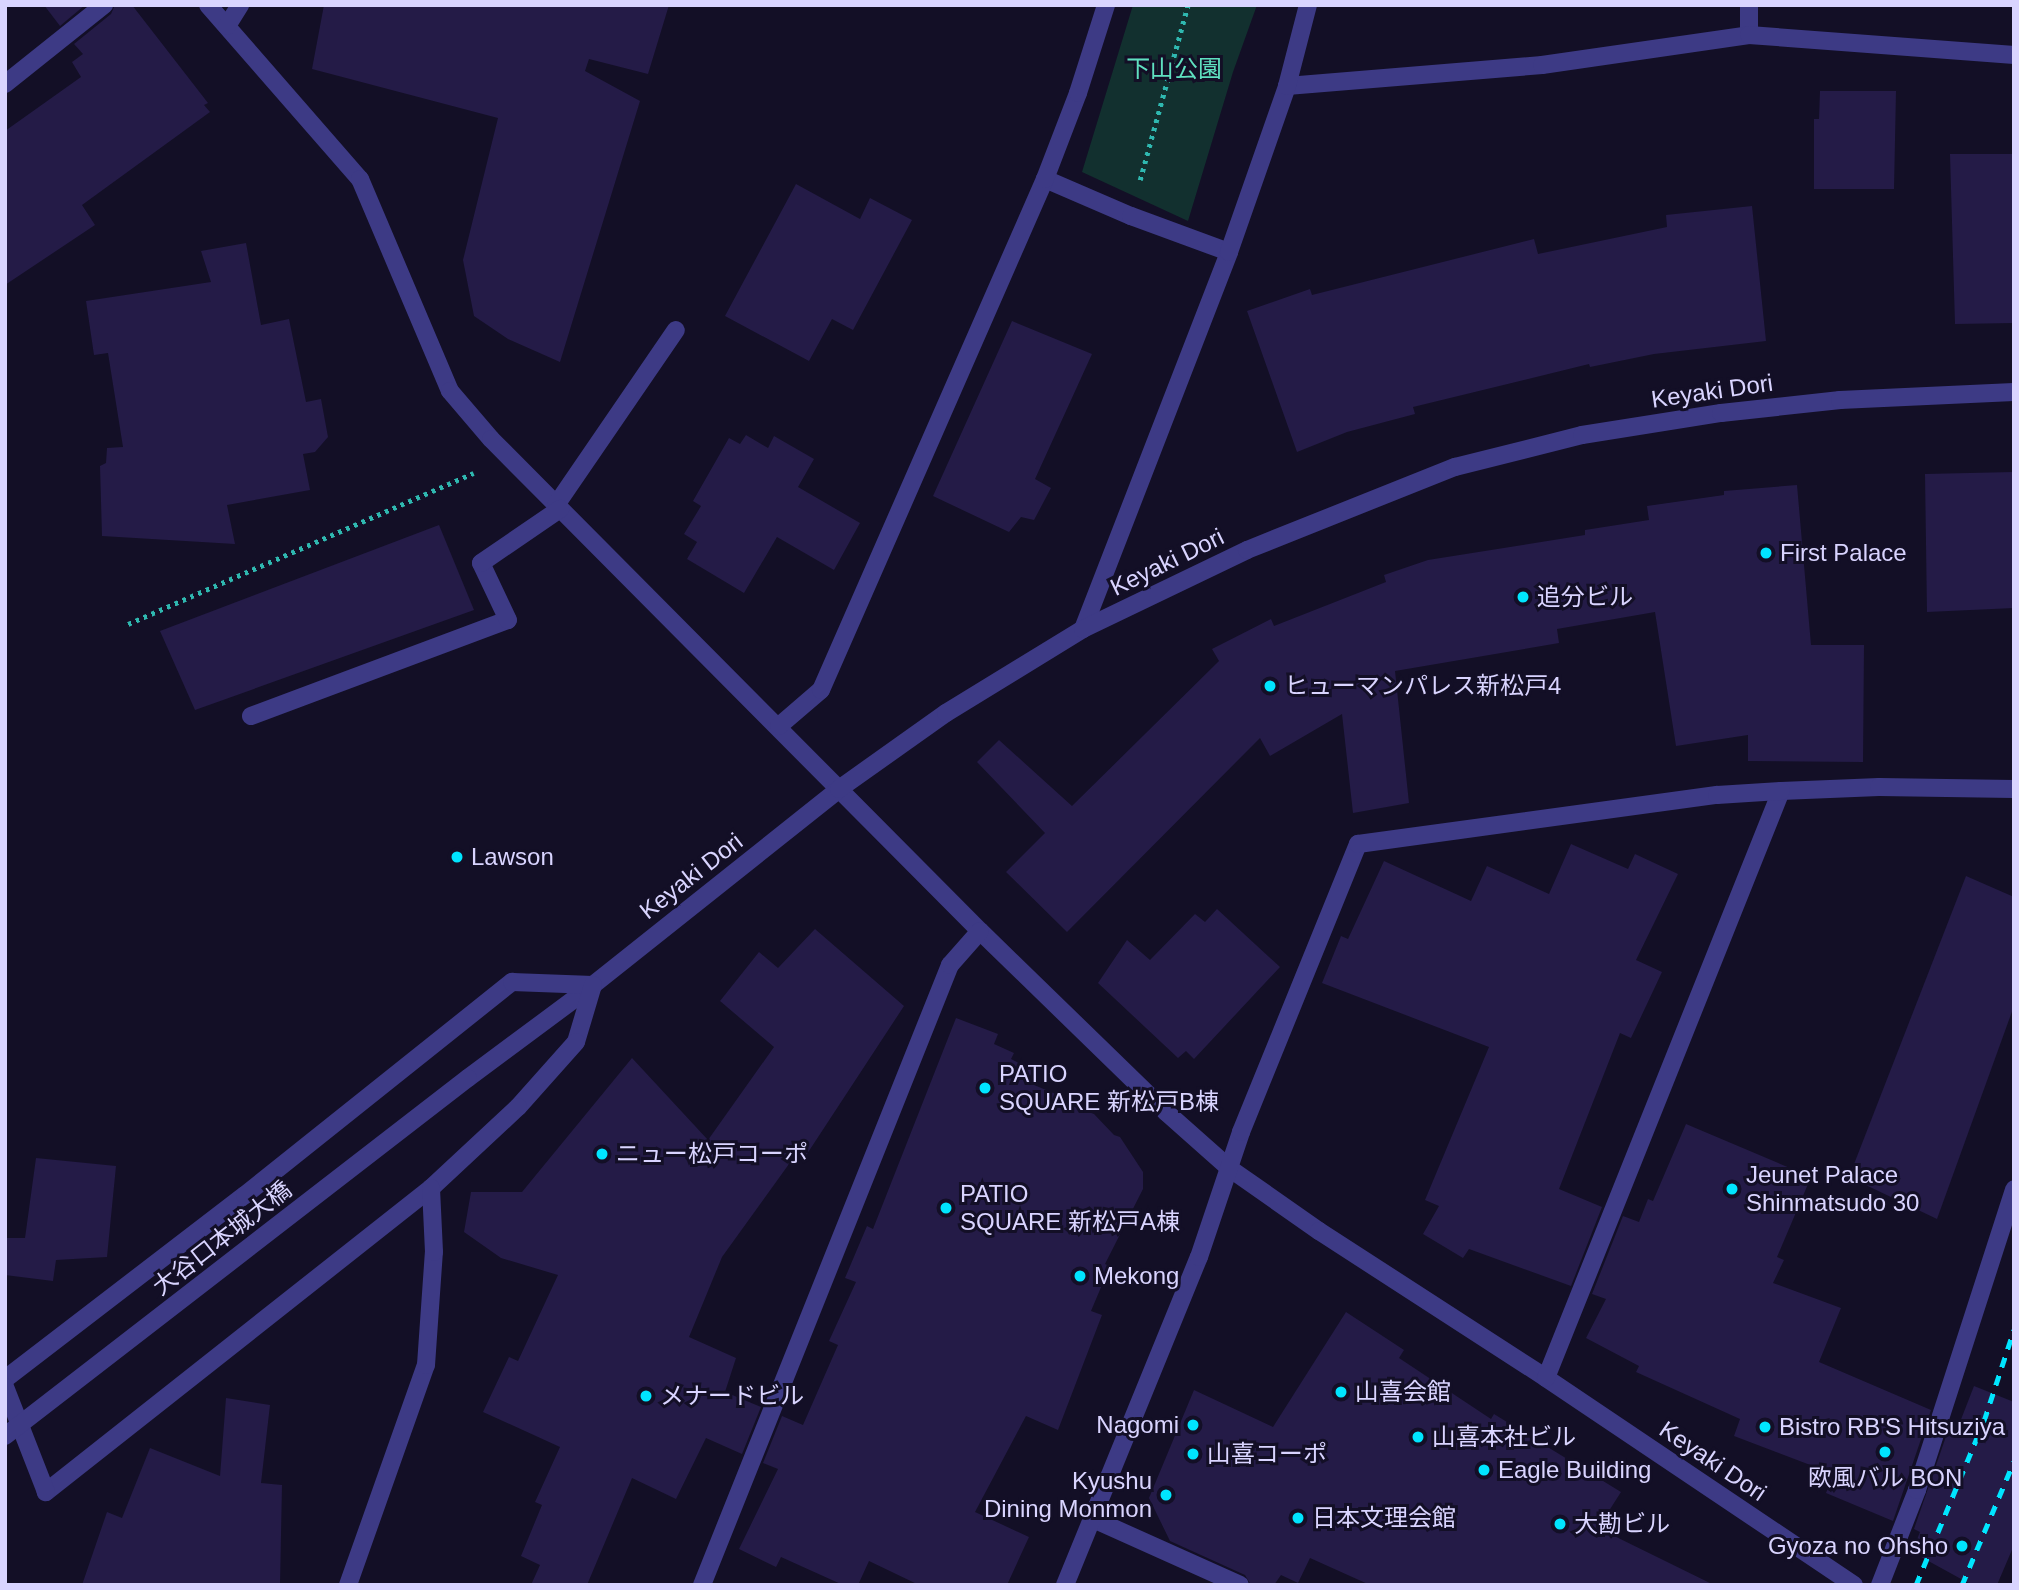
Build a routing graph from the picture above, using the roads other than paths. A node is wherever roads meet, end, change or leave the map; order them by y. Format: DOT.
graph roads {
  1 [pos="104,5"];
  2 [pos="208,5"];
  3 [pos="240,5"];
  4 [pos="1106,5"];
  5 [pos="1308,5"];
  6 [pos="1749,5"];
  7 [pos="227,26"];
  8 [pos="1749,35"];
  9 [pos="2014,55"];
  10 [pos="5,83"];
  11 [pos="1287,86"];
  12 [pos="1045,179"];
  13 [pos="1229,252"];
  14 [pos="676,330"];
  15 [pos="2014,392"];
  16 [pos="558,507"];
  17 [pos="1083,629"];
  18 [pos="251,716"];
  19 [pos="779,726"];
  20 [pos="839,789"];
  21 [pos="2014,789"];
  22 [pos="1781,791"];
  23 [pos="980,931"];
  24 [pos="593,985"];
  25 [pos="468,1078"];
  26 [pos="1229,1168"];
  27 [pos="431,1188"];
  28 [pos="2014,1189"];
  29 [pos="1546,1378"];
  30 [pos="5,1379"];
  31 [pos="5,1387"];
  32 [pos="5,1436"];
  33 [pos="1091,1518"];
  34 [pos="348,1585"];
  35 [pos="702,1585"];
  36 [pos="1065,1585"];
  37 [pos="1240,1585"];
  38 [pos="1854,1585"];
  39 [pos="1880,1585"];
  1 -- 10 [label="street"];
  2 -- 7 [label="street, Keyaki Dori"];
  3 -- 7 [label="street"];
  4 -- 12 [label="street"];
  5 -- 11 [label="street"];
  6 -- 8 [label="street"];
  7 -- 16 [label="street, Keyaki Dori"];
  8 -- 9 [label="street"];
  8 -- 11 [label="street"];
  11 -- 13 [label="street"];
  12 -- 13 [label="street"];
  12 -- 19 [label="street"];
  13 -- 17 [label="street"];
  14 -- 16 [label="street"];
  15 -- 17 [label="street, Keyaki Dori"];
  16 -- 18 [label="street"];
  16 -- 19 [label="street, Keyaki Dori"];
  17 -- 20 [label="street, Keyaki Dori"];
  19 -- 20 [label="street, Keyaki Dori"];
  20 -- 23 [label="street, Keyaki Dori"];
  20 -- 24 [label="street, Keyaki Dori"];
  21 -- 22 [label="street"];
  22 -- 26 [label="street"];
  22 -- 29 [label="street"];
  23 -- 26 [label="street, Keyaki Dori"];
  23 -- 35 [label="street"];
  24 -- 25 [label="street, Keyaki Dori"];
  24 -- 27 [label="street"];
  24 -- 30 [label="street"];
  25 -- 32 [label="street, 大谷口本城大橋, bridge"];
  26 -- 29 [label="street, Keyaki Dori"];
  26 -- 33 [label="street"];
  27 -- 31 [label="street"];
  27 -- 34 [label="street"];
  28 -- 39 [label="street"];
  29 -- 38 [label="street, Keyaki Dori"];
  33 -- 36 [label="street"];
  33 -- 37 [label="street"];
}
